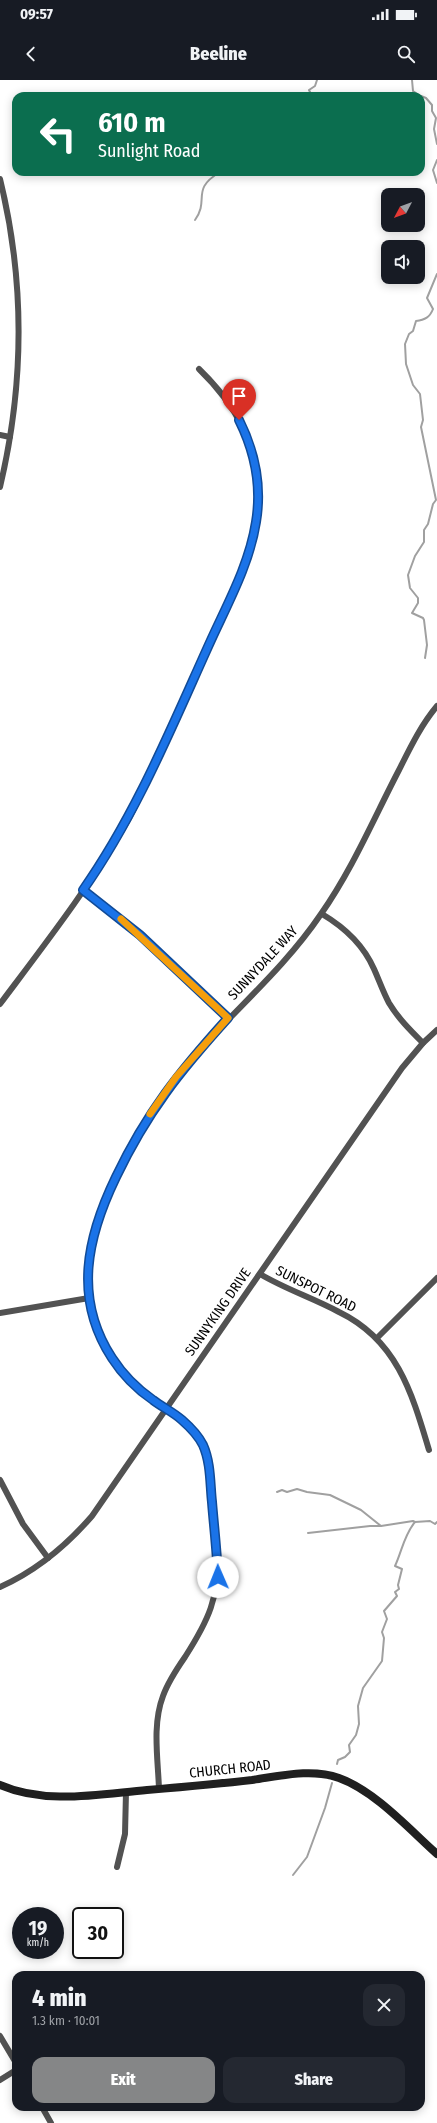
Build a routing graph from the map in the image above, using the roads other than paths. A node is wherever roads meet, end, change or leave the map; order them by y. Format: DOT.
graph roads {
  1 [pos="0,179"];
  2 [pos="199,369"];
  3 [pos="0,435"];
  4 [pos="10,437"];
  5 [pos="0,488"];
  6 [pos="437,706"];
  7 [pos="83,890"];
  8 [pos="322,914"];
  9 [pos="0,1004"];
  10 [pos="228,1018"];
  11 [pos="437,1030"];
  12 [pos="422,1043"];
  13 [pos="260,1274"];
  14 [pos="437,1278"];
  15 [pos="89,1298"];
  16 [pos="0,1313"];
  17 [pos="376,1338"];
  18 [pos="166,1408"];
  19 [pos="429,1450"];
  20 [pos="0,1480"];
  21 [pos="48,1558"];
  22 [pos="0,1587"];
  23 [pos="0,1785"];
  24 [pos="159,1789"];
  25 [pos="126,1792"];
  26 [pos="437,1854"];
  27 [pos="118,1867"];
  28 [pos="0,2036"];
  29 [pos="12,2056"];
  30 [pos="12,2072"];
  31 [pos="0,2080"];
  32 [pos="44,2111"];
  33 [pos="51,2123"];
  1 -- 4 [label="street"];
  2 -- 7 [label="street"];
  3 -- 4 [label="street"];
  4 -- 5 [label="street"];
  6 -- 8 [label="street, SUNNYDALE WAY"];
  7 -- 9 [label="street"];
  7 -- 10 [label="street"];
  8 -- 10 [label="street, SUNNYDALE WAY"];
  8 -- 12 [label="street"];
  10 -- 15 [label="street, SUNNYDALE WAY"];
  11 -- 12 [label="street, SUNNYKING DRIVE"];
  12 -- 13 [label="street, SUNNYKING DRIVE"];
  13 -- 17 [label="street, SUNSPOT ROAD"];
  13 -- 18 [label="street, SUNNYKING DRIVE"];
  14 -- 17 [label="street"];
  15 -- 16 [label="street"];
  15 -- 18 [label="street, SUNNYDALE WAY"];
  17 -- 19 [label="street, SUNSPOT ROAD"];
  18 -- 21 [label="street, SUNNYKING DRIVE"];
  18 -- 24 [label="street, SUNNYDALE WAY"];
  20 -- 21 [label="street"];
  21 -- 22 [label="street, SUNNYKING DRIVE"];
  23 -- 25 [label="street, CHURCH ROAD"];
  24 -- 25 [label="street, CHURCH ROAD"];
  24 -- 26 [label="street, CHURCH ROAD"];
  25 -- 27 [label="street"];
  28 -- 29 [label="street"];
  30 -- 31 [label="street"];
  32 -- 33 [label="street"];
}
